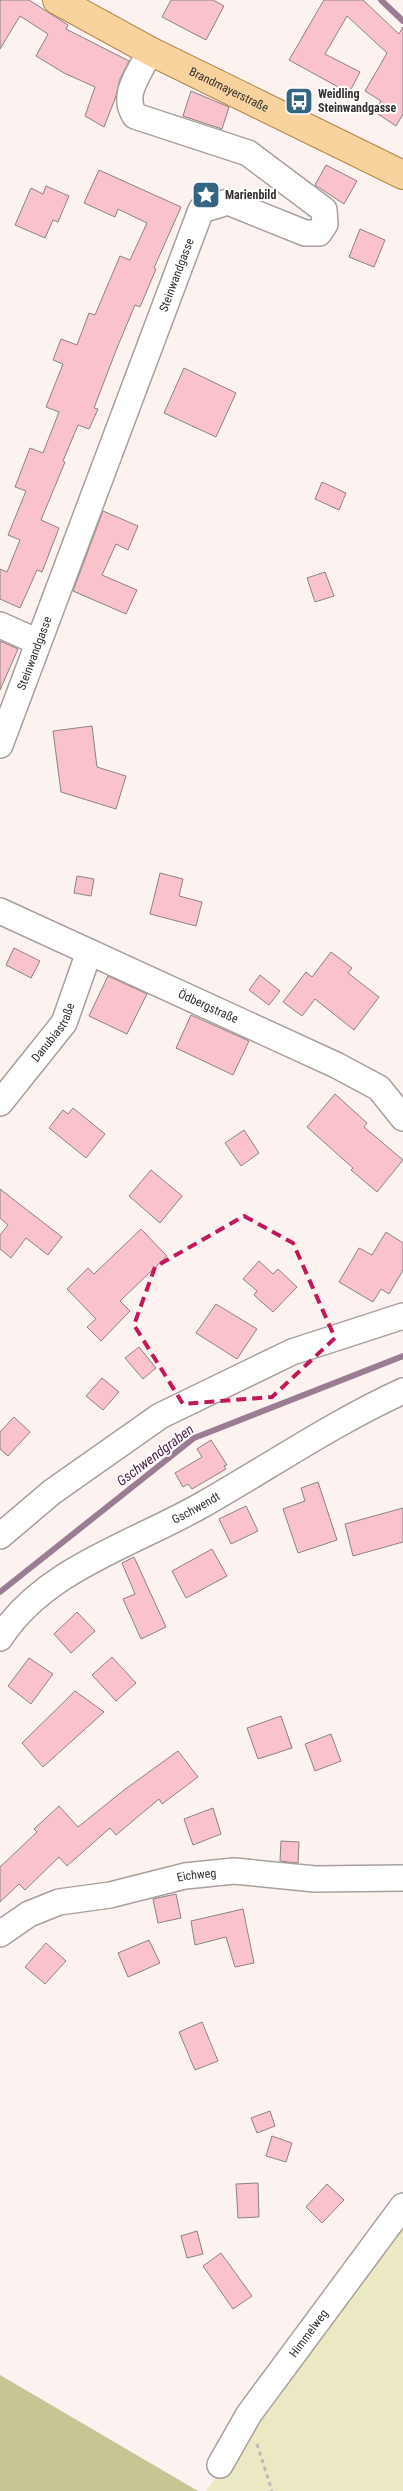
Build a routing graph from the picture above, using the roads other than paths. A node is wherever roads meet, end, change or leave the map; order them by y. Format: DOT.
graph roads {
  1 [pos="57,0"];
  2 [pos="150,52"];
  3 [pos="403,175"];
  4 [pos="0,625"];
  5 [pos="38,642"];
  6 [pos="0,745"];
  7 [pos="0,911"];
  8 [pos="89,952"];
  9 [pos="0,1103"];
  10 [pos="403,1118"];
  11 [pos="403,1316"];
  12 [pos="403,1391"];
  13 [pos="0,1536"];
  14 [pos="0,1638"];
  15 [pos="403,1878"];
  16 [pos="0,1934"];
  17 [pos="403,2206"];
  18 [pos="220,2465"];
  1 -- 2 [label="main road, Brandmayerstraße"];
  2 -- 3 [label="main road, Brandmayerstraße"];
  2 -- 5 [label="street, Steinwandgasse"];
  4 -- 5 [label="street"];
  5 -- 6 [label="street, Steinwandgasse"];
  7 -- 8 [label="street, Ödbergstraße"];
  8 -- 9 [label="street, Danubiastraße"];
  8 -- 10 [label="street, Ödbergstraße"];
  11 -- 13 [label="street"];
  12 -- 14 [label="street, Gschwendt"];
  15 -- 16 [label="street, Eichweg"];
  17 -- 18 [label="street, Himmelweg"];
}
